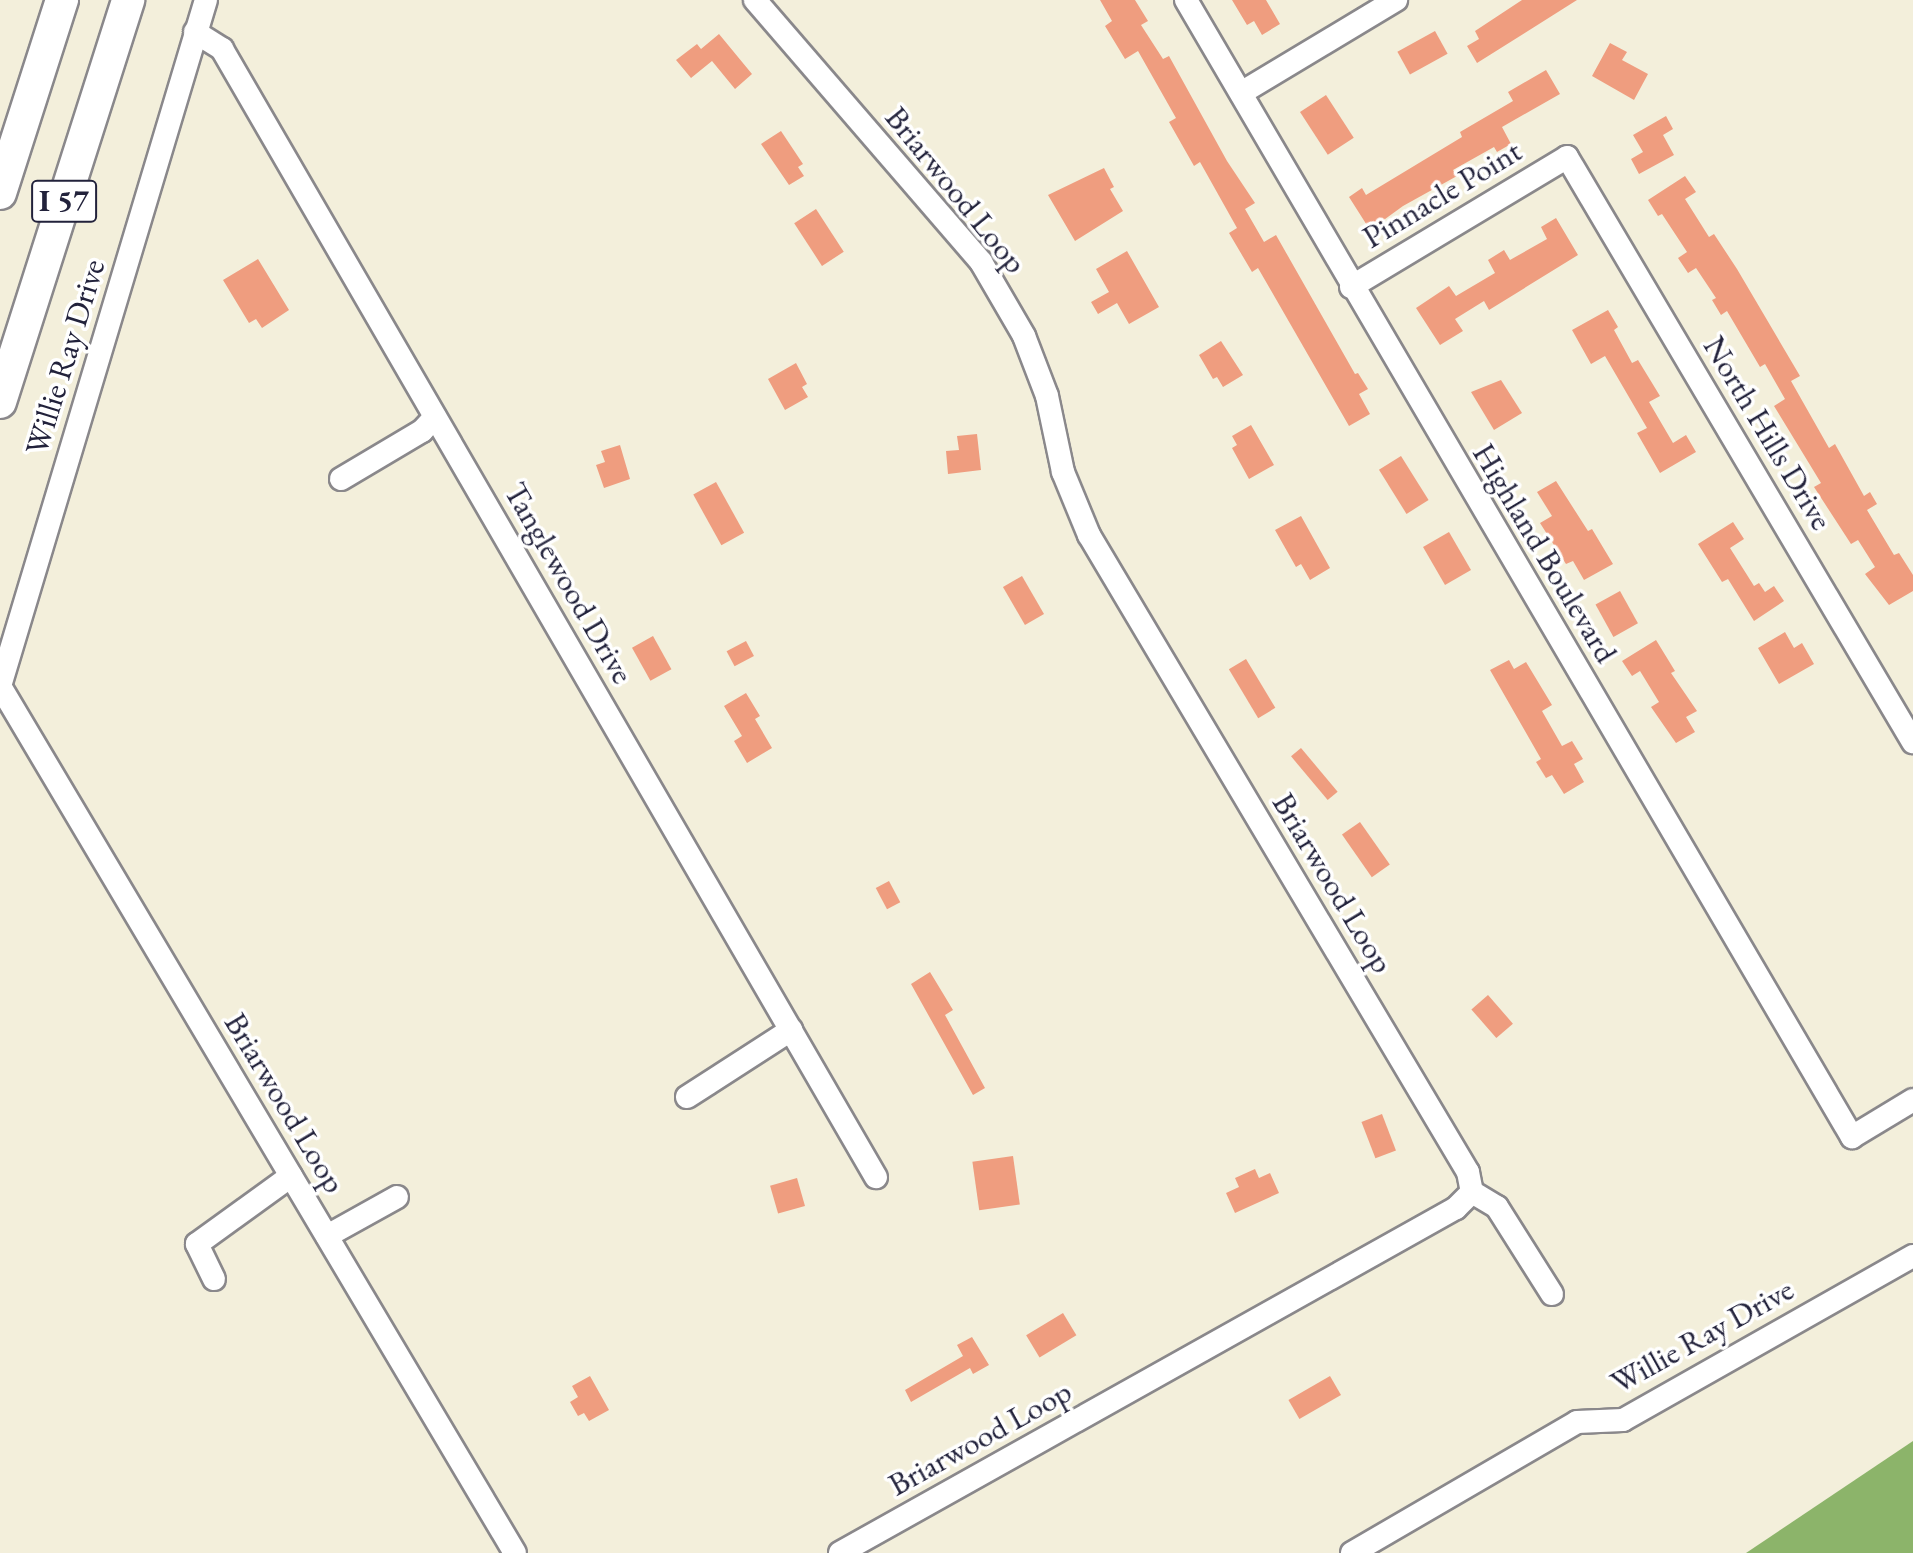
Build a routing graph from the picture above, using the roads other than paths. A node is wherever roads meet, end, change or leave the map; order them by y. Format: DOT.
graph roads {
  1 [pos="62,0"];
  2 [pos="128,0"];
  3 [pos="206,0"];
  4 [pos="755,0"];
  5 [pos="1186,0"];
  6 [pos="1396,0"];
  7 [pos="195,32"];
  8 [pos="1241,93"];
  9 [pos="1567,157"];
  10 [pos="0,193"];
  11 [pos="1351,287"];
  12 [pos="0,402"];
  13 [pos="435,417"];
  14 [pos="341,479"];
  15 [pos="0,686"];
  16 [pos="1913,742"];
  17 [pos="791,1030"];
  18 [pos="687,1097"];
  19 [pos="1913,1100"];
  20 [pos="291,1176"];
  21 [pos="876,1177"];
  22 [pos="1472,1192"];
  23 [pos="397,1197"];
  24 [pos="327,1236"];
  25 [pos="1913,1256"];
  26 [pos="214,1279"];
  27 [pos="1552,1294"];
  28 [pos="515,1553"];
  29 [pos="840,1553"];
  30 [pos="1352,1553"];
  1 -- 10 [label="highway, I 57"];
  2 -- 12 [label="highway, I 57"];
  3 -- 7 [label="street, Willie Ray Drive"];
  4 -- 22 [label="street, Briarwood Loop"];
  5 -- 8 [label="street, Highland Boulevard"];
  6 -- 8 [label="street"];
  7 -- 13 [label="street, Tanglewood Drive"];
  7 -- 15 [label="street, Willie Ray Drive"];
  8 -- 11 [label="street, Highland Boulevard"];
  9 -- 11 [label="street, Pinnacle Point"];
  9 -- 16 [label="street, North Hills Drive"];
  11 -- 19 [label="street, Highland Boulevard"];
  13 -- 14 [label="street"];
  13 -- 17 [label="street, Tanglewood Drive"];
  15 -- 20 [label="street, Briarwood Loop"];
  17 -- 18 [label="street"];
  17 -- 21 [label="street, Tanglewood Drive"];
  20 -- 24 [label="street, Briarwood Loop"];
  20 -- 26 [label="street"];
  22 -- 27 [label="street"];
  22 -- 29 [label="street, Briarwood Loop"];
  23 -- 24 [label="street"];
  24 -- 28 [label="street, Briarwood Loop"];
  25 -- 30 [label="street, Willie Ray Drive"];
}
